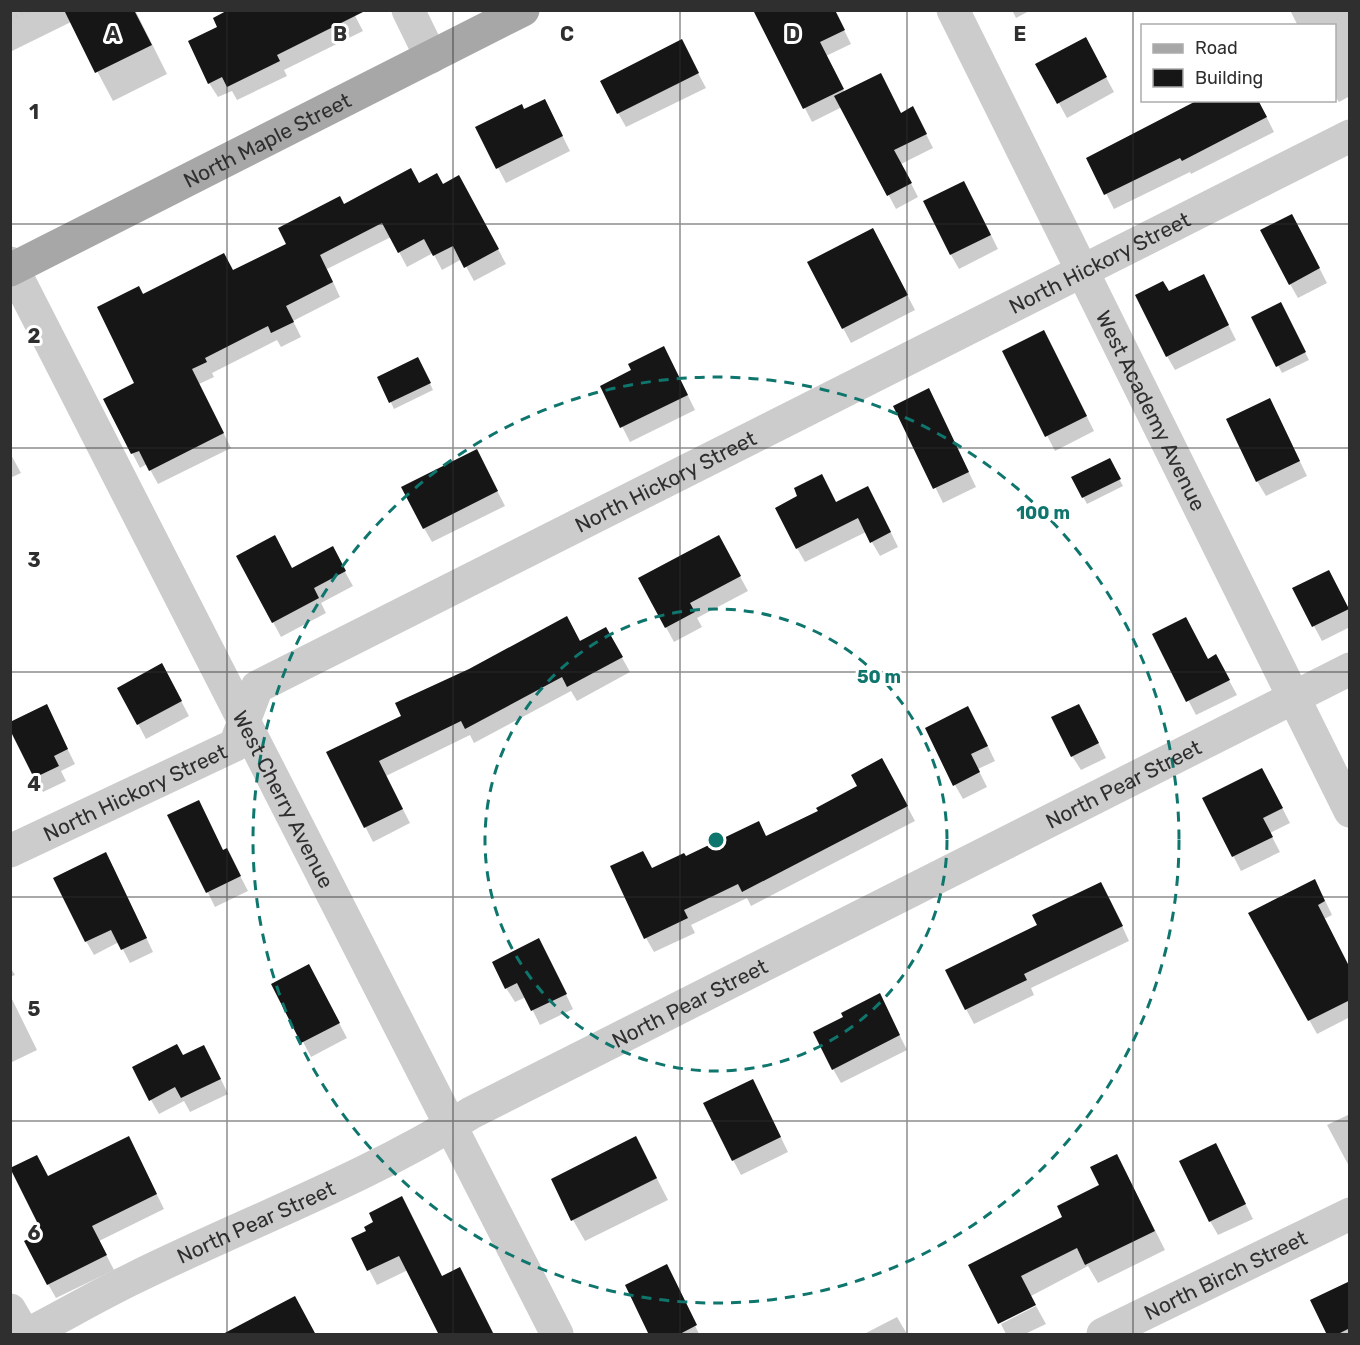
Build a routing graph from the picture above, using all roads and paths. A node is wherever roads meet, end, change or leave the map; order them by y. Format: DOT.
graph roads {
  1 [pos="29,10"];
  2 [pos="408,10"];
  3 [pos="523,10"];
  4 [pos="953,10"];
  5 [pos="10,20"];
  6 [pos="431,57"];
  7 [pos="1350,136"];
  8 [pos="12,267"];
  9 [pos="1080,272"];
  10 [pos="1350,669"];
  11 [pos="1292,698"];
  12 [pos="244,721"];
  13 [pos="1350,811"];
  14 [pos="10,850"];
  15 [pos="450,1126"];
  16 [pos="1350,1214"];
  17 [pos="10,1310"];
  18 [pos="24,1335"];
  19 [pos="28,1335"];
  20 [pos="557,1335"];
  21 [pos="1103,1335"];
  1 -- 5 [label="path"];
  2 -- 6 [label="street"];
  3 -- 6 [label="main road, North Maple Street"];
  4 -- 9 [label="street, West Academy Avenue"];
  6 -- 8 [label="main road, North Maple Street"];
  7 -- 9 [label="street, North Hickory Street"];
  8 -- 12 [label="street, West Cherry Avenue"];
  9 -- 11 [label="street, West Academy Avenue"];
  9 -- 12 [label="street, North Hickory Street"];
  10 -- 11 [label="street, North Pear Street"];
  11 -- 13 [label="street, West Academy Avenue"];
  11 -- 15 [label="street, North Pear Street"];
  12 -- 14 [label="street, North Hickory Street"];
  12 -- 15 [label="street, West Cherry Avenue"];
  15 -- 19 [label="street, North Pear Street"];
  15 -- 20 [label="street, West Cherry Avenue"];
  16 -- 21 [label="street, North Birch Street"];
  17 -- 18 [label="street"];
}
